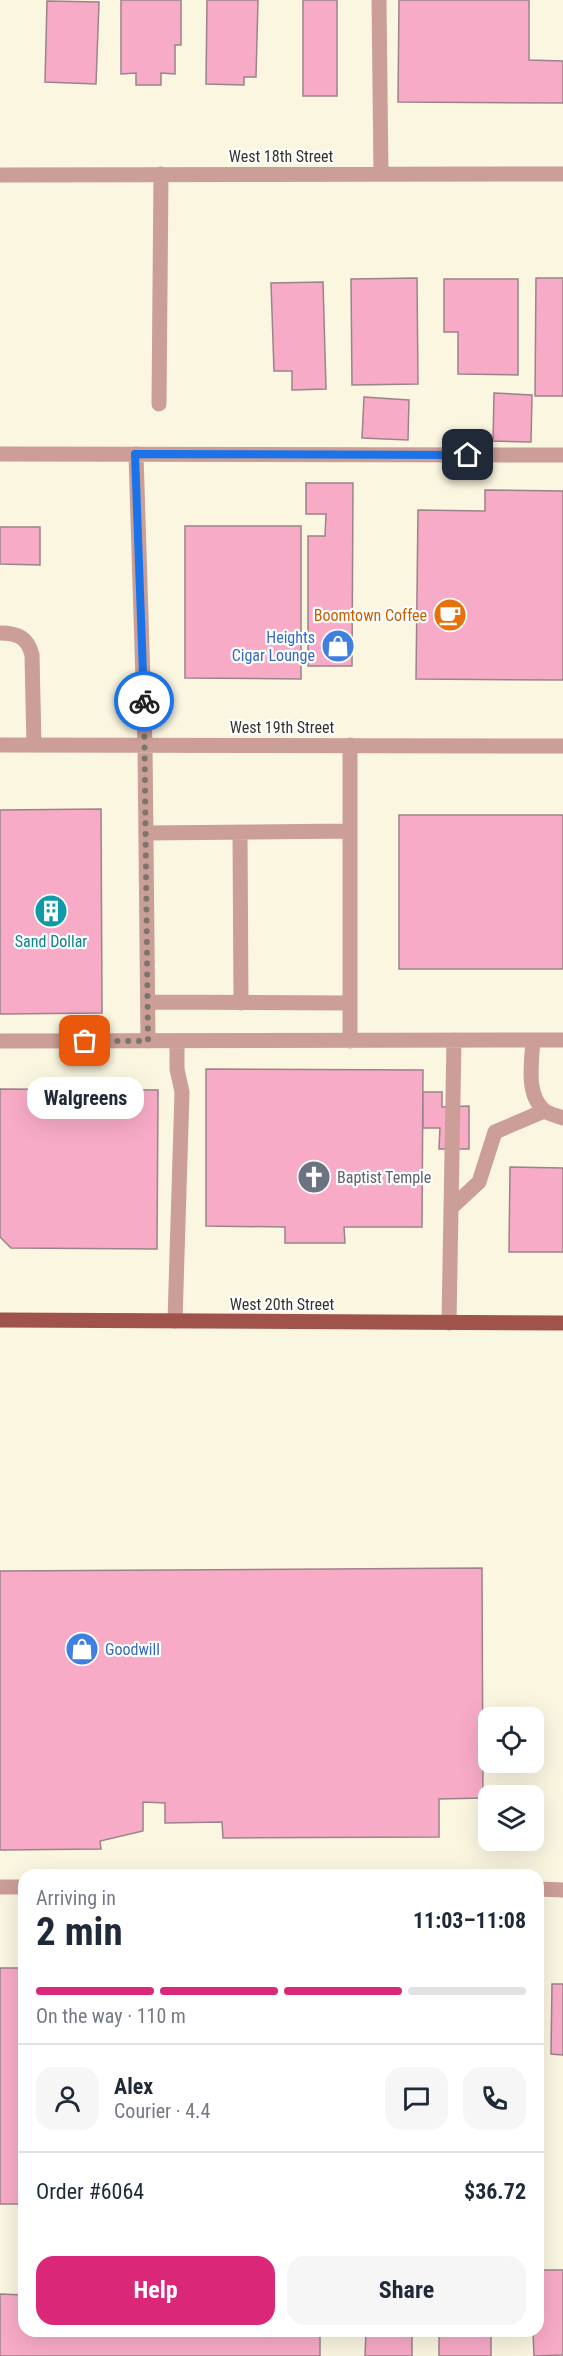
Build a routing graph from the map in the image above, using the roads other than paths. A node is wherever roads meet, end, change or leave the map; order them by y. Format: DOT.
graph roads {
  1 [pos="379,0"];
  2 [pos="161,174"];
  3 [pos="381,174"];
  4 [pos="563,174"];
  5 [pos="0,175"];
  6 [pos="159,404"];
  7 [pos="0,454"];
  8 [pos="135,454"];
  9 [pos="563,455"];
  10 [pos="0,633"];
  11 [pos="0,744"];
  12 [pos="34,745"];
  13 [pos="145,745"];
  14 [pos="350,745"];
  15 [pos="563,746"];
  16 [pos="350,831"];
  17 [pos="240,832"];
  18 [pos="146,833"];
  19 [pos="148,1002"];
  20 [pos="241,1003"];
  21 [pos="350,1003"];
  22 [pos="454,1040"];
  23 [pos="533,1040"];
  24 [pos="563,1040"];
  25 [pos="0,1041"];
  26 [pos="148,1041"];
  27 [pos="350,1041"];
  28 [pos="177,1042"];
  29 [pos="544,1111"];
  30 [pos="563,1118"];
  31 [pos="451,1208"];
  32 [pos="0,1320"];
  33 [pos="176,1321"];
  34 [pos="449,1323"];
  35 [pos="563,1323"];
  36 [pos="0,1887"];
  37 [pos="18,1887"];
  38 [pos="544,1889"];
  39 [pos="563,1890"];
  1 -- 3 [label="street"];
  2 -- 3 [label="street, West 18th Street"];
  2 -- 5 [label="street, West 18th Street"];
  2 -- 6 [label="street"];
  3 -- 4 [label="street, West 18th Street"];
  7 -- 8 [label="street"];
  8 -- 9 [label="street"];
  8 -- 13 [label="street"];
  10 -- 12 [label="street"];
  11 -- 12 [label="street, West 19th Street"];
  12 -- 13 [label="street, West 19th Street"];
  13 -- 14 [label="street, West 19th Street"];
  13 -- 18 [label="street"];
  14 -- 15 [label="street, West 19th Street"];
  14 -- 16 [label="street"];
  16 -- 17 [label="street"];
  16 -- 21 [label="street"];
  17 -- 18 [label="street"];
  17 -- 20 [label="street"];
  18 -- 19 [label="street"];
  19 -- 20 [label="street"];
  19 -- 26 [label="street"];
  20 -- 21 [label="street"];
  21 -- 27 [label="street"];
  22 -- 23 [label="street"];
  22 -- 27 [label="street"];
  22 -- 31 [label="street"];
  23 -- 24 [label="street"];
  23 -- 29 [label="street"];
  25 -- 26 [label="street"];
  26 -- 28 [label="street"];
  27 -- 28 [label="street"];
  28 -- 33 [label="street"];
  29 -- 30 [label="street"];
  29 -- 31 [label="street"];
  31 -- 34 [label="street"];
  32 -- 33 [label="main road, West 20th Street"];
  33 -- 34 [label="main road, West 20th Street"];
  34 -- 35 [label="main road, West 20th Street"];
  36 -- 37 [label="street"];
  38 -- 39 [label="street"];
}
